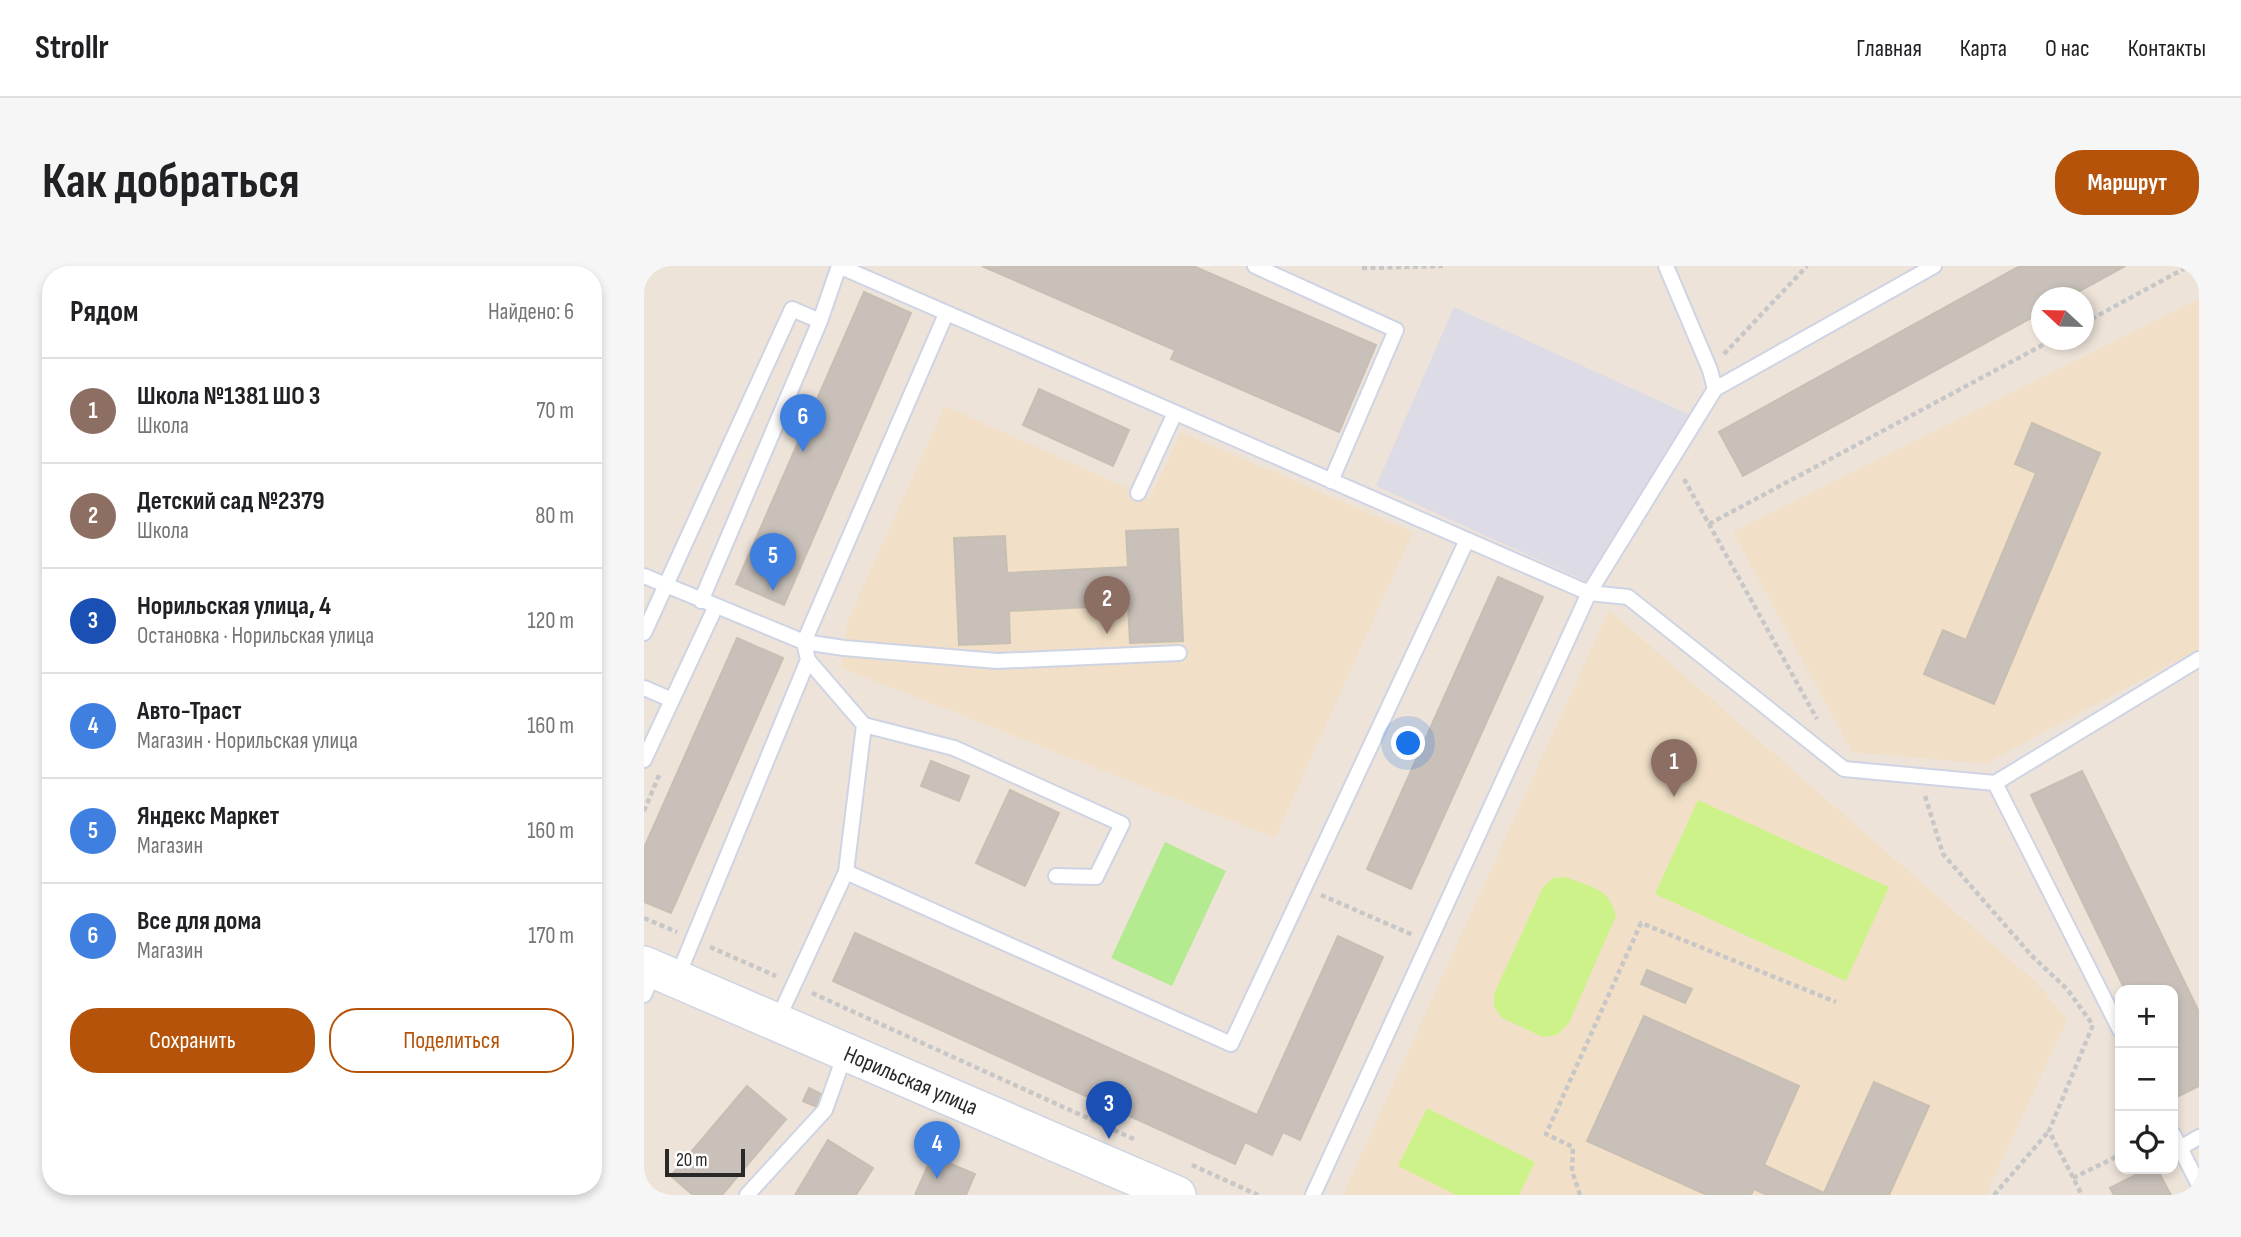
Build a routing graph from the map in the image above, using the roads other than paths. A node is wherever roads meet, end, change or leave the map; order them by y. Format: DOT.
graph roads {
  1 [pos="839,266"];
  2 [pos="1255,266"];
  3 [pos="1666,266"];
  4 [pos="1934,266"];
  5 [pos="946,314"];
  6 [pos="820,321"];
  7 [pos="1715,388"];
  8 [pos="1175,413"];
  9 [pos="1331,481"];
  10 [pos="1138,493"];
  11 [pos="1468,540"];
  12 [pos="644,576"];
  13 [pos="668,585"];
  14 [pos="1588,593"];
  15 [pos="701,601"];
  16 [pos="716,606"];
  17 [pos="644,633"];
  18 [pos="804,642"];
  19 [pos="1180,653"];
  20 [pos="808,660"];
  21 [pos="2197,665"];
  22 [pos="644,688"];
  23 [pos="672,700"];
  24 [pos="864,725"];
  25 [pos="644,760"];
  26 [pos="1995,783"];
  27 [pos="846,872"];
  28 [pos="1056,876"];
  29 [pos="655,977"];
  30 [pos="2115,1020"];
  31 [pos="776,1022"];
  32 [pos="846,1052"];
  33 [pos="2199,1137"];
  34 [pos="2178,1144"];
  35 [pos="2180,1148"];
  36 [pos="1180,1178"];
  37 [pos="2199,1185"];
  38 [pos="747,1195"];
  39 [pos="1312,1195"];
  1 -- 5 [label="lane"];
  1 -- 6 [label="lane"];
  2 -- 9 [label="lane"];
  3 -- 7 [label="lane"];
  4 -- 7 [label="lane"];
  5 -- 8 [label="lane"];
  5 -- 18 [label="lane"];
  6 -- 13 [label="lane"];
  6 -- 15 [label="lane"];
  7 -- 14 [label="lane"];
  8 -- 9 [label="lane"];
  8 -- 10 [label="lane"];
  9 -- 11 [label="lane"];
  11 -- 14 [label="lane"];
  11 -- 27 [label="lane"];
  12 -- 13 [label="lane"];
  13 -- 15 [label="lane"];
  13 -- 17 [label="lane"];
  14 -- 26 [label="lane"];
  14 -- 39 [label="lane"];
  15 -- 16 [label="lane"];
  16 -- 18 [label="lane"];
  16 -- 23 [label="lane"];
  18 -- 19 [label="lane"];
  18 -- 20 [label="lane"];
  20 -- 24 [label="lane"];
  20 -- 29 [label="lane"];
  21 -- 26 [label="lane"];
  22 -- 23 [label="lane"];
  23 -- 25 [label="lane"];
  24 -- 27 [label="lane"];
  24 -- 28 [label="lane"];
  26 -- 30 [label="lane"];
  27 -- 31 [label="lane"];
  29 -- 31 [label="street, Норильская улица"];
  31 -- 32 [label="street, Норильская улица"];
  32 -- 36 [label="street, Норильская улица"];
  32 -- 38 [label="lane"];
  33 -- 35 [label="lane"];
  34 -- 35 [label="lane"];
  35 -- 37 [label="lane"];
}
